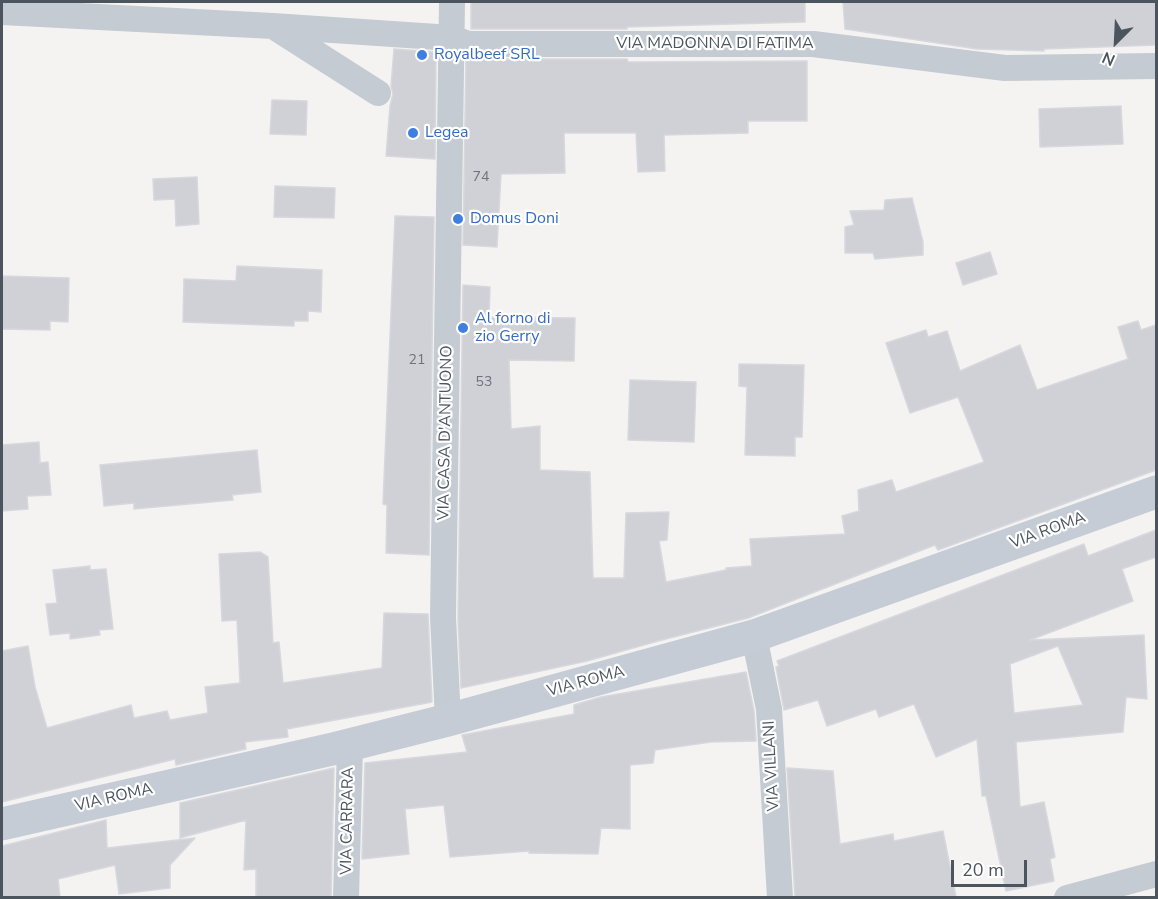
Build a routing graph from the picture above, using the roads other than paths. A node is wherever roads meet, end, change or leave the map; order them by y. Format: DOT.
graph roads {
  1 [pos="452,2"];
  2 [pos="2,12"];
  3 [pos="273,26"];
  4 [pos="452,38"];
  5 [pos="1156,66"];
  6 [pos="378,93"];
  7 [pos="1156,492"];
  8 [pos="754,636"];
  9 [pos="448,720"];
  10 [pos="350,745"];
  11 [pos="2,824"];
  12 [pos="1156,874"];
  13 [pos="346,897"];
  14 [pos="780,897"];
  15 [pos="1067,897"];
  1 -- 4 [label="street, VIA CASA D'ANTUONO"];
  2 -- 3 [label="street, VIA MADONNA DI FATIMA"];
  3 -- 4 [label="street, VIA MADONNA DI FATIMA"];
  3 -- 6 [label="street, VIA MADONNA DI FATIMA"];
  4 -- 5 [label="street, VIA MADONNA DI FATIMA"];
  4 -- 9 [label="street, VIA CASA D'ANTUONO"];
  7 -- 8 [label="main road, VIA ROMA"];
  8 -- 9 [label="main road, VIA ROMA"];
  8 -- 14 [label="street, VIA VILLANI"];
  9 -- 10 [label="main road, VIA ROMA"];
  10 -- 11 [label="main road, VIA ROMA"];
  10 -- 13 [label="street, VIA CARRARA"];
  12 -- 15 [label="street"];
}
